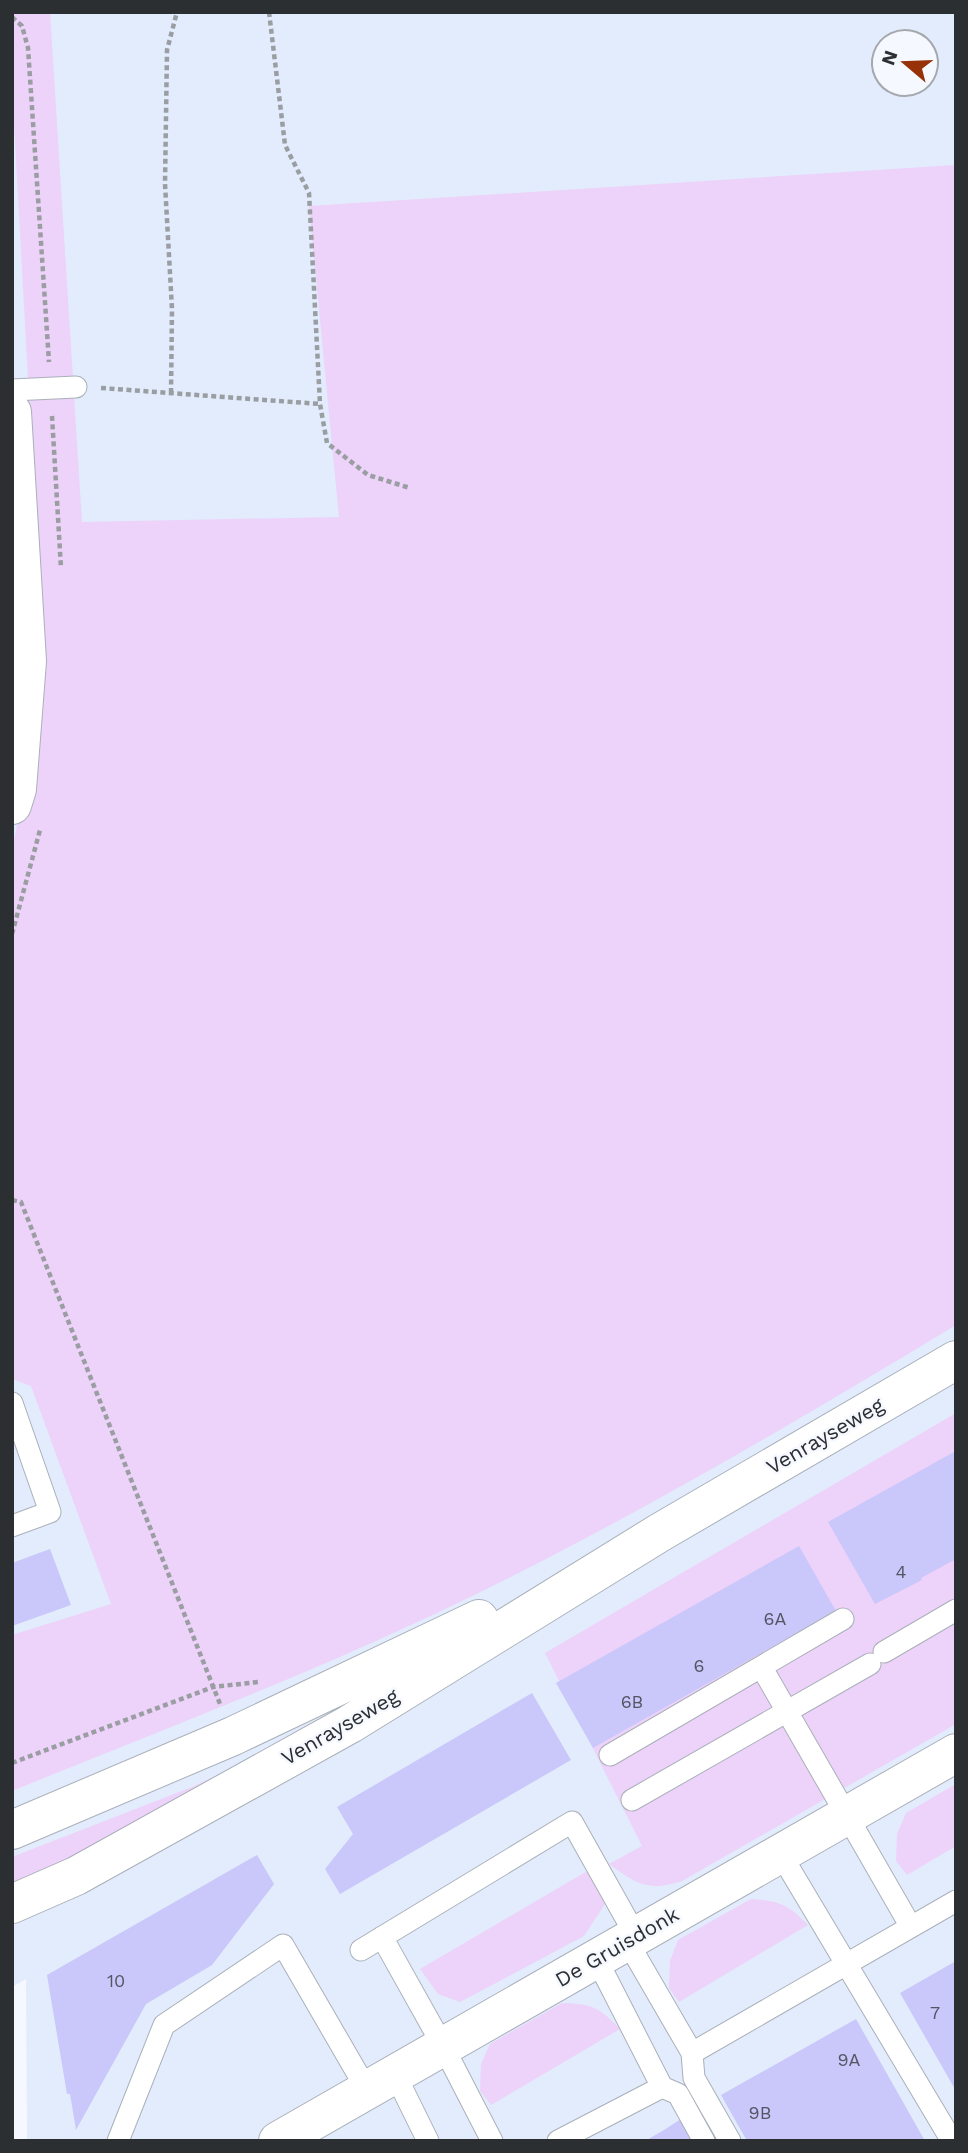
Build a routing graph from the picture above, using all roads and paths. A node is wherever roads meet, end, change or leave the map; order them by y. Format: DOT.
graph roads {
  1 [pos="177,12"];
  2 [pos="269,12"];
  3 [pos="76,387"];
  4 [pos="12,390"];
  5 [pos="171,393"];
  6 [pos="320,404"];
  7 [pos="12,414"];
  8 [pos="410,488"];
  9 [pos="18,602"];
  10 [pos="14,794"];
  11 [pos="12,1199"];
  12 [pos="956,1360"];
  13 [pos="12,1403"];
  14 [pos="12,1526"];
  15 [pos="659,1533"];
  16 [pos="956,1610"];
  17 [pos="844,1619"];
  18 [pos="762,1668"];
  19 [pos="267,1681"];
  20 [pos="213,1687"];
  21 [pos="786,1712"];
  22 [pos="233,1737"];
  23 [pos="956,1753"];
  24 [pos="610,1755"];
  25 [pos="12,1763"];
  26 [pos="632,1800"];
  27 [pos="845,1816"];
  28 [pos="12,1830"];
  29 [pos="780,1853"];
  30 [pos="956,1901"];
  31 [pos="12,1904"];
  32 [pos="911,1927"];
  33 [pos="382,1937"];
  34 [pos="620,1945"];
  35 [pos="361,1950"];
  36 [pos="846,1964"];
  37 [pos="443,2046"];
  38 [pos="692,2053"];
  39 [pos="381,2082"];
  40 [pos="662,2087"];
  41 [pos="118,2141"];
  42 [pos="278,2141"];
  43 [pos="428,2141"];
  44 [pos="492,2141"];
  45 [pos="558,2141"];
  46 [pos="704,2141"];
  47 [pos="730,2141"];
  48 [pos="952,2141"];
  1 -- 5 [label="path"];
  2 -- 6 [label="path"];
  3 -- 4 [label="lane"];
  3 -- 5 [label="path"];
  5 -- 6 [label="path"];
  6 -- 8 [label="path"];
  7 -- 9 [label="street"];
  9 -- 10 [label="street"];
  11 -- 20 [label="path"];
  12 -- 15 [label="street, Venrayseweg"];
  13 -- 14 [label="lane"];
  15 -- 22 [label="street, Venrayseweg"];
  15 -- 31 [label="street, Venrayseweg"];
  16 -- 21 [label="lane"];
  17 -- 18 [label="lane"];
  18 -- 21 [label="lane"];
  18 -- 24 [label="lane"];
  19 -- 20 [label="path"];
  20 -- 22 [label="path"];
  20 -- 25 [label="path"];
  21 -- 26 [label="lane"];
  21 -- 27 [label="lane"];
  22 -- 28 [label="street, Venrayseweg"];
  23 -- 27 [label="street, De Gruisdonk"];
  27 -- 29 [label="street, De Gruisdonk"];
  27 -- 32 [label="lane"];
  29 -- 34 [label="street, De Gruisdonk"];
  29 -- 36 [label="lane"];
  30 -- 32 [label="lane"];
  32 -- 36 [label="lane"];
  33 -- 34 [label="lane"];
  33 -- 35 [label="lane"];
  33 -- 37 [label="lane"];
  34 -- 37 [label="street, De Gruisdonk"];
  34 -- 38 [label="lane"];
  34 -- 40 [label="lane"];
  36 -- 38 [label="lane"];
  36 -- 48 [label="lane"];
  37 -- 39 [label="street, De Gruisdonk"];
  37 -- 44 [label="lane"];
  38 -- 47 [label="lane"];
  39 -- 41 [label="lane"];
  39 -- 42 [label="street, De Gruisdonk"];
  39 -- 43 [label="lane"];
  40 -- 45 [label="lane"];
  40 -- 46 [label="lane"];
}
